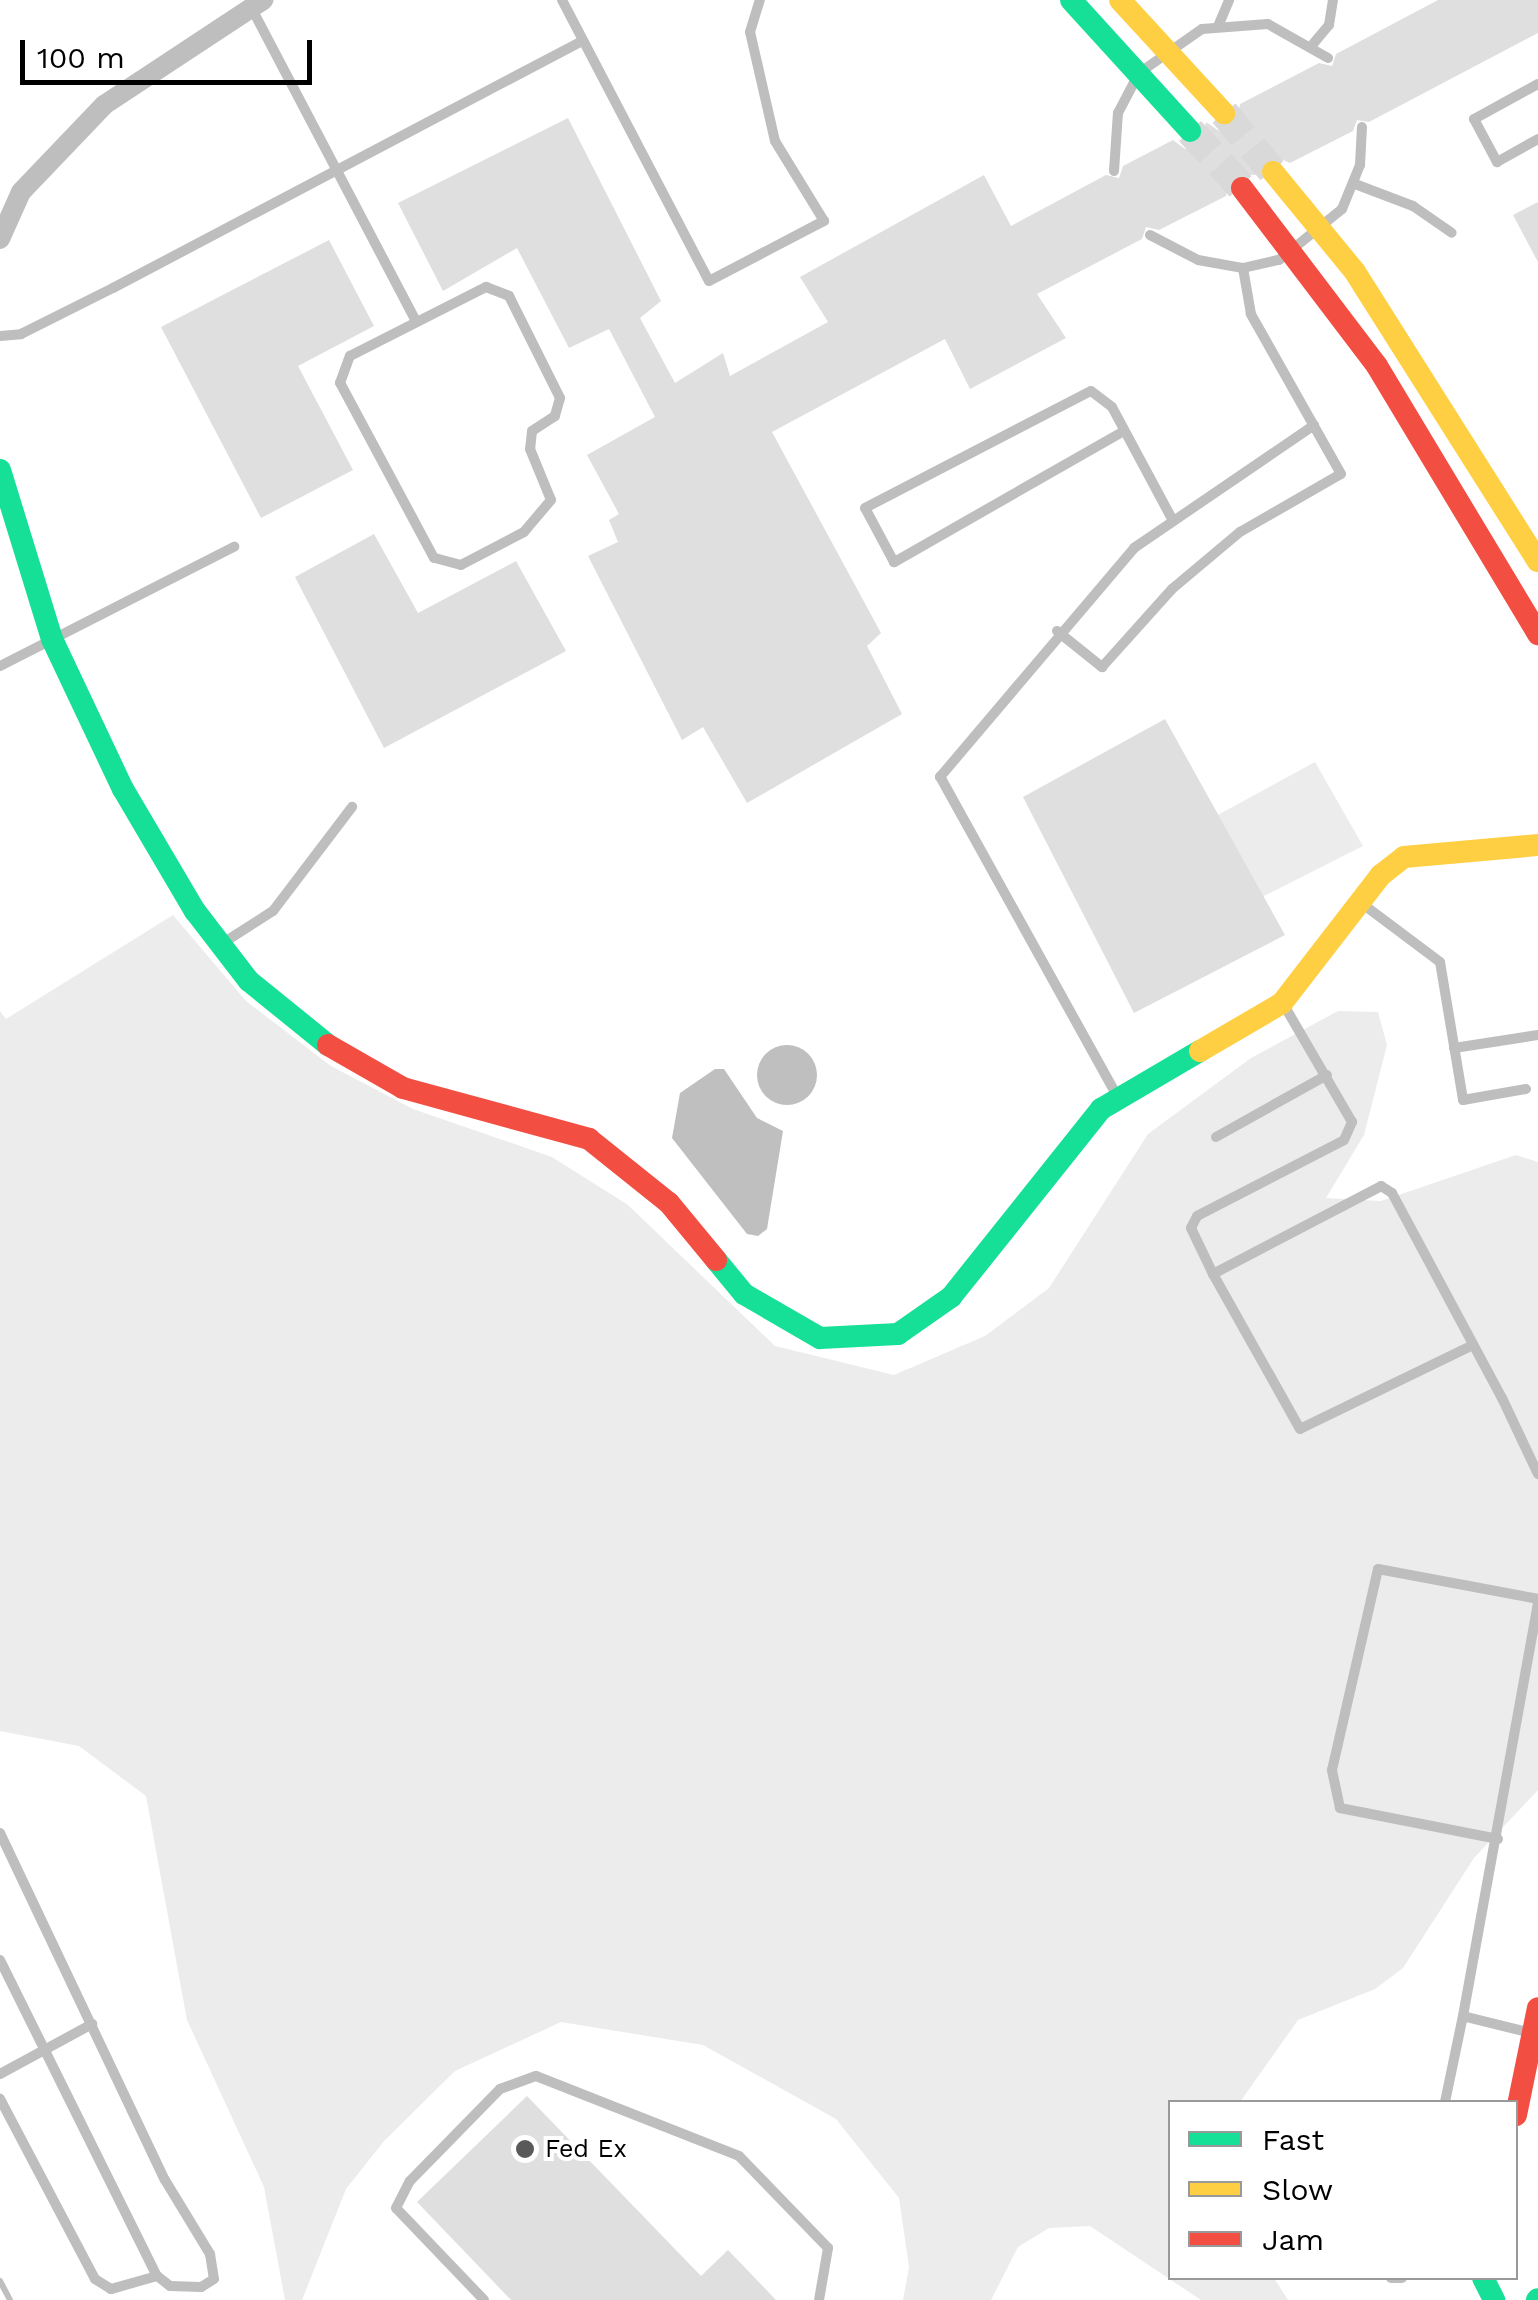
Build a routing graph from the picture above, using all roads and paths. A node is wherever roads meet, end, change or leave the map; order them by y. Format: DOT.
graph roads {
  1 [pos="562,0"];
  2 [pos="760,0"];
  3 [pos="1071,0"];
  4 [pos="1120,0"];
  5 [pos="1229,0"];
  6 [pos="1333,0"];
  7 [pos="257,4"];
  8 [pos="1219,24"];
  9 [pos="582,40"];
  10 [pos="1313,44"];
  11 [pos="1166,48"];
  12 [pos="1328,58"];
  13 [pos="1139,73"];
  14 [pos="1538,84"];
  15 [pos="1224,113"];
  16 [pos="1362,126"];
  17 [pos="1190,131"];
  18 [pos="1538,139"];
  19 [pos="333,170"];
  20 [pos="1114,171"];
  21 [pos="1273,172"];
  22 [pos="1355,184"];
  23 [pos="1242,188"];
  24 [pos="1325,229"];
  25 [pos="1452,233"];
  26 [pos="1150,235"];
  27 [pos="0,239"];
  28 [pos="1294,250"];
  29 [pos="1243,268"];
  30 [pos="414,319"];
  31 [pos="0,336"];
  32 [pos="1314,425"];
  33 [pos="1124,430"];
  34 [pos="0,470"];
  35 [pos="1172,519"];
  36 [pos="234,548"];
  37 [pos="1538,561"];
  38 [pos="1058,631"];
  39 [pos="1538,634"];
  40 [pos="52,640"];
  41 [pos="0,666"];
  42 [pos="352,808"];
  43 [pos="1538,844"];
  44 [pos="1359,902"];
  45 [pos="220,944"];
  46 [pos="1282,1003"];
  47 [pos="1538,1034"];
  48 [pos="1454,1048"];
  49 [pos="1326,1075"];
  50 [pos="1526,1089"];
  51 [pos="1118,1100"];
  52 [pos="1216,1136"];
  53 [pos="1214,1274"];
  54 [pos="1473,1346"];
  55 [pos="1538,1474"];
  56 [pos="1538,1601"];
  57 [pos="0,1833"];
  58 [pos="1498,1838"];
  59 [pos="0,1960"];
  60 [pos="1462,2016"];
  61 [pos="1536,2016"];
  62 [pos="92,2024"];
  63 [pos="46,2052"];
  64 [pos="0,2074"];
  65 [pos="0,2099"];
  66 [pos="1443,2100"];
  67 [pos="1518,2105"];
  68 [pos="157,2276"];
  69 [pos="484,2300"];
  70 [pos="818,2300"];
  1 -- 9 [label="lane"];
  2 -- 9 [label="lane"];
  3 -- 13 [label="street"];
  4 -- 11 [label="street"];
  5 -- 8 [label="lane"];
  6 -- 10 [label="lane"];
  7 -- 19 [label="lane"];
  7 -- 27 [label="street"];
  8 -- 10 [label="lane"];
  8 -- 11 [label="lane"];
  9 -- 19 [label="lane"];
  10 -- 12 [label="lane"];
  11 -- 13 [label="lane"];
  11 -- 15 [label="street"];
  13 -- 17 [label="street"];
  13 -- 20 [label="lane"];
  14 -- 18 [label="lane"];
  16 -- 22 [label="lane"];
  19 -- 30 [label="lane"];
  19 -- 31 [label="lane"];
  21 -- 24 [label="street"];
  22 -- 24 [label="lane"];
  22 -- 25 [label="lane"];
  23 -- 28 [label="street"];
  24 -- 28 [label="lane"];
  24 -- 37 [label="street"];
  26 -- 29 [label="lane"];
  28 -- 29 [label="lane"];
  28 -- 39 [label="street"];
  29 -- 32 [label="lane"];
  30 -- 30 [label="lane"];
  32 -- 35 [label="lane"];
  32 -- 38 [label="lane"];
  33 -- 33 [label="lane"];
  33 -- 35 [label="lane"];
  34 -- 40 [label="street"];
  35 -- 38 [label="lane"];
  36 -- 40 [label="lane"];
  38 -- 51 [label="lane"];
  40 -- 41 [label="lane"];
  40 -- 45 [label="street"];
  42 -- 45 [label="lane"];
  43 -- 44 [label="street"];
  44 -- 46 [label="street"];
  44 -- 48 [label="lane"];
  45 -- 51 [label="street"];
  46 -- 49 [label="lane"];
  46 -- 51 [label="street"];
  47 -- 48 [label="lane"];
  48 -- 50 [label="lane"];
  49 -- 52 [label="lane"];
  49 -- 53 [label="lane"];
  53 -- 54 [label="lane"];
  53 -- 54 [label="lane"];
  54 -- 55 [label="lane"];
  56 -- 58 [label="lane"];
  56 -- 58 [label="lane"];
  57 -- 62 [label="lane"];
  58 -- 60 [label="lane"];
  59 -- 63 [label="lane"];
  60 -- 61 [label="lane"];
  60 -- 66 [label="lane"];
  61 -- 67 [label="street"];
  62 -- 63 [label="lane"];
  62 -- 68 [label="lane"];
  63 -- 64 [label="lane"];
  63 -- 68 [label="lane"];
  65 -- 68 [label="lane"];
  69 -- 70 [label="lane"];
}
